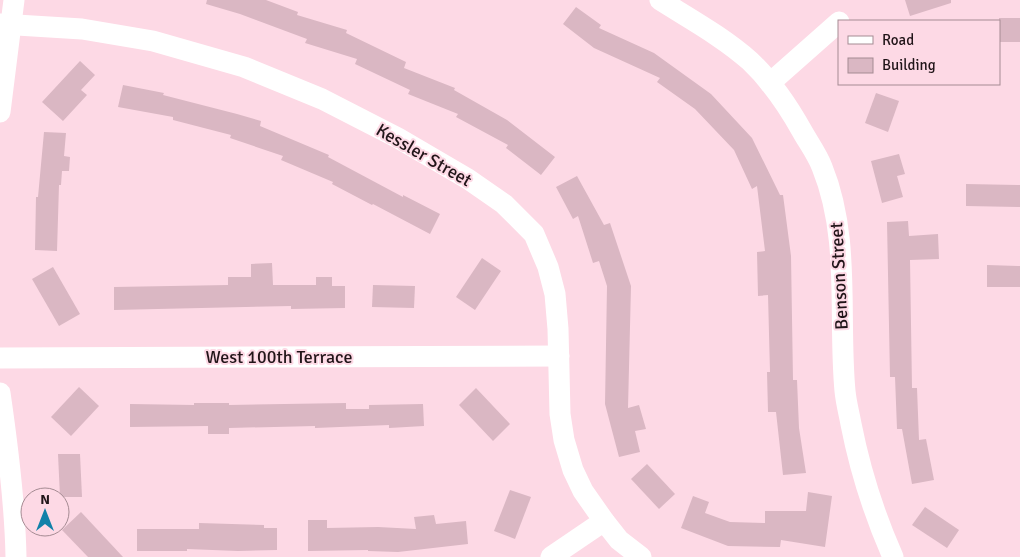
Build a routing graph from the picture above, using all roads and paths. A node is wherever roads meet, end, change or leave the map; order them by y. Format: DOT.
graph roads {
  1 [pos="14,0"];
  2 [pos="660,0"];
  3 [pos="838,23"];
  4 [pos="6,24"];
  5 [pos="770,83"];
  6 [pos="0,112"];
  7 [pos="559,356"];
  8 [pos="0,358"];
  9 [pos="0,393"];
  10 [pos="604,521"];
  11 [pos="16,557"];
  12 [pos="551,557"];
  13 [pos="641,557"];
  14 [pos="892,557"];
  1 -- 4 [label="street"];
  2 -- 5 [label="street, Benson Street"];
  3 -- 5 [label="street"];
  4 -- 6 [label="street"];
  4 -- 7 [label="street, Kessler Street"];
  5 -- 14 [label="street, Benson Street"];
  7 -- 8 [label="street, West 100th Terrace"];
  7 -- 10 [label="street, Kessler Street"];
  9 -- 11 [label="street"];
  10 -- 12 [label="street"];
  10 -- 13 [label="street, Kessler Street"];
}
